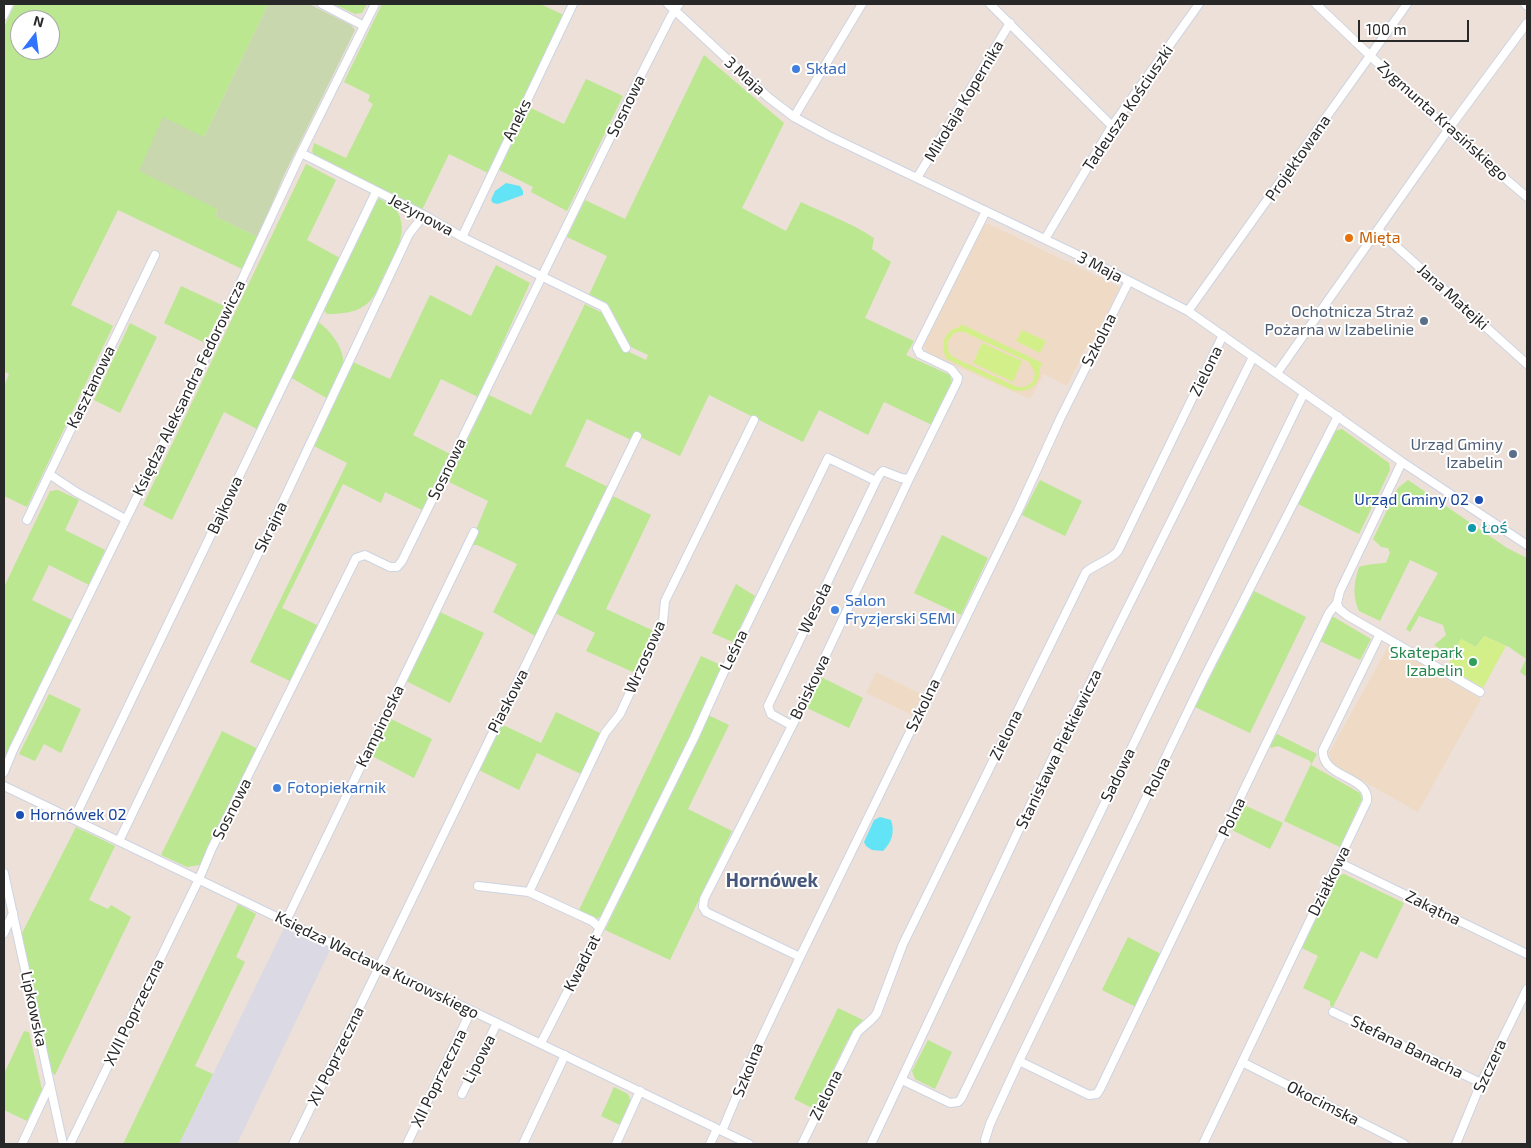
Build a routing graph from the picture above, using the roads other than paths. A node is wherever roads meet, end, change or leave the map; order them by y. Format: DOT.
graph roads {
  1 [pos="9,4"];
  2 [pos="322,4"];
  3 [pos="375,4"];
  4 [pos="573,4"];
  5 [pos="668,4"];
  6 [pos="862,4"];
  7 [pos="990,4"];
  8 [pos="1198,4"];
  9 [pos="1316,4"];
  10 [pos="1407,4"];
  11 [pos="677,7"];
  12 [pos="4,15"];
  13 [pos="1010,23"];
  14 [pos="1527,23"];
  15 [pos="364,26"];
  16 [pos="1370,56"];
  17 [pos="794,116"];
  18 [pos="1112,126"];
  19 [pos="1448,130"];
  20 [pos="301,153"];
  21 [pos="917,178"];
  22 [pos="376,192"];
  23 [pos="1527,197"];
  24 [pos="986,211"];
  25 [pos="424,215"];
  26 [pos="1378,230"];
  27 [pos="462,236"];
  28 [pos="1045,239"];
  29 [pos="155,255"];
  30 [pos="543,276"];
  31 [pos="1129,281"];
  32 [pos="1188,311"];
  33 [pos="1223,335"];
  34 [pos="626,348"];
  35 [pos="1253,357"];
  36 [pos="1527,364"];
  37 [pos="1277,373"];
  38 [pos="1304,392"];
  39 [pos="1338,416"];
  40 [pos="754,420"];
  41 [pos="636,436"];
  42 [pos="1402,462"];
  43 [pos="49,474"];
  44 [pos="909,479"];
  45 [pos="876,481"];
  46 [pos="125,519"];
  47 [pos="27,520"];
  48 [pos="474,532"];
  49 [pos="1527,545"];
  50 [pos="1336,603"];
  51 [pos="1380,634"];
  52 [pos="1480,692"];
  53 [pos="791,725"];
  54 [pos="4,772"];
  55 [pos="4,786"];
  56 [pos="74,819"];
  57 [pos="119,841"];
  58 [pos="1338,862"];
  59 [pos="4,878"];
  60 [pos="199,879"];
  61 [pos="478,886"];
  62 [pos="529,892"];
  63 [pos="14,913"];
  64 [pos="286,921"];
  65 [pos="600,928"];
  66 [pos="4,933"];
  67 [pos="1527,954"];
  68 [pos="800,957"];
  69 [pos="379,967"];
  70 [pos="1527,989"];
  71 [pos="471,1011"];
  72 [pos="1333,1012"];
  73 [pos="497,1023"];
  74 [pos="541,1043"];
  75 [pos="565,1055"];
  76 [pos="1020,1061"];
  77 [pos="1242,1062"];
  78 [pos="902,1080"];
  79 [pos="1481,1083"];
  80 [pos="50,1084"];
  81 [pos="640,1091"];
  82 [pos="462,1094"];
  83 [pos="720,1130"];
  84 [pos="984,1140"];
  85 [pos="22,1144"];
  86 [pos="63,1144"];
  87 [pos="70,1144"];
  88 [pos="293,1144"];
  89 [pos="407,1144"];
  90 [pos="523,1144"];
  91 [pos="616,1144"];
  92 [pos="710,1144"];
  93 [pos="749,1144"];
  94 [pos="802,1144"];
  95 [pos="871,1144"];
  96 [pos="1204,1144"];
  97 [pos="1404,1144"];
  98 [pos="1456,1144"];
  1 -- 12 [label="street"];
  2 -- 15 [label="street"];
  3 -- 15 [label="street, Księdza Aleksandra Fedorowicza"];
  4 -- 27 [label="street, Aneks"];
  5 -- 11 [label="street, 3 Maja"];
  6 -- 17 [label="street"];
  7 -- 13 [label="street"];
  8 -- 18 [label="street, Tadeusza Kościuszki"];
  9 -- 16 [label="street, Zygmunta Krasińskiego"];
  10 -- 16 [label="street, Projektowana"];
  11 -- 17 [label="street, 3 Maja"];
  11 -- 30 [label="street, Sosnowa"];
  13 -- 18 [label="street"];
  13 -- 21 [label="street, Mikołaja Kopernika"];
  14 -- 19 [label="street"];
  15 -- 20 [label="street, Księdza Aleksandra Fedorowicza"];
  16 -- 19 [label="street, Zygmunta Krasińskiego"];
  16 -- 32 [label="street, Projektowana"];
  17 -- 21 [label="street, 3 Maja"];
  18 -- 28 [label="street, Tadeusza Kościuszki"];
  19 -- 23 [label="street, Zygmunta Krasińskiego"];
  19 -- 26 [label="street"];
  20 -- 22 [label="street, Jeżynowa"];
  20 -- 46 [label="street, Księdza Aleksandra Fedorowicza"];
  21 -- 24 [label="street, 3 Maja"];
  22 -- 25 [label="street, Jeżynowa"];
  22 -- 56 [label="street, Bajkowa"];
  24 -- 28 [label="street, 3 Maja"];
  24 -- 44 [label="street, Boiskowa"];
  25 -- 27 [label="street, Jeżynowa"];
  25 -- 57 [label="street, Skrajna"];
  26 -- 36 [label="street, Jana Matejki"];
  26 -- 37 [label="street"];
  27 -- 30 [label="street, Jeżynowa"];
  28 -- 31 [label="street, 3 Maja"];
  29 -- 43 [label="street, Kasztanowa"];
  30 -- 34 [label="street"];
  30 -- 60 [label="street, Sosnowa"];
  31 -- 32 [label="street, 3 Maja"];
  31 -- 68 [label="street, Szkolna"];
  32 -- 33 [label="street, 3 Maja"];
  33 -- 35 [label="street, 3 Maja"];
  33 -- 94 [label="street, Zielona"];
  35 -- 37 [label="street, 3 Maja"];
  35 -- 78 [label="street, Stanisława Pietkiewicza"];
  37 -- 38 [label="street, 3 Maja"];
  38 -- 39 [label="street, 3 Maja"];
  38 -- 78 [label="street, Sadowa"];
  39 -- 42 [label="street, 3 Maja"];
  39 -- 76 [label="street, Rolna"];
  40 -- 62 [label="street, Wrzosowa"];
  41 -- 69 [label="street, Piaskowa"];
  42 -- 49 [label="street, 3 Maja"];
  42 -- 50 [label="street, Polna"];
  43 -- 46 [label="street"];
  43 -- 47 [label="street, Kasztanowa"];
  44 -- 45 [label="street"];
  44 -- 53 [label="street, Boiskowa"];
  45 -- 53 [label="street, Wesoła"];
  45 -- 65 [label="street, Leśna"];
  46 -- 54 [label="street, Księdza Aleksandra Fedorowicza"];
  48 -- 64 [label="street, Kampinoska"];
  50 -- 51 [label="street"];
  50 -- 76 [label="street, Polna"];
  51 -- 52 [label="street"];
  51 -- 58 [label="street, Działkowa"];
  53 -- 68 [label="street, Boiskowa"];
  55 -- 56 [label="street, Księdza Wacława Kurowskiego"];
  56 -- 57 [label="street, Księdza Wacława Kurowskiego"];
  57 -- 60 [label="street, Księdza Wacława Kurowskiego"];
  58 -- 67 [label="street, Zakątna"];
  58 -- 77 [label="street, Działkowa"];
  59 -- 63 [label="street, Lipkowska"];
  60 -- 64 [label="street, Księdza Wacława Kurowskiego"];
  60 -- 87 [label="street, XVII Poprzeczna"];
  61 -- 62 [label="street, Kwadrat"];
  62 -- 65 [label="street, Kwadrat"];
  63 -- 66 [label="street"];
  63 -- 80 [label="street, Lipkowska"];
  64 -- 69 [label="street, Księdza Wacława Kurowskiego"];
  65 -- 74 [label="street, Kwadrat"];
  68 -- 83 [label="street, Szkolna"];
  69 -- 71 [label="street, Księdza Wacława Kurowskiego"];
  69 -- 88 [label="street, XV Poprzeczna"];
  70 -- 79 [label="street, Szczera"];
  71 -- 73 [label="street, Księdza Wacława Kurowskiego"];
  71 -- 89 [label="street, XII Poprzeczna"];
  72 -- 79 [label="street, Stefana Banacha"];
  73 -- 74 [label="street, Księdza Wacława Kurowskiego"];
  73 -- 82 [label="street, Lipowa"];
  74 -- 75 [label="street, Księdza Wacława Kurowskiego"];
  75 -- 81 [label="street, Księdza Wacława Kurowskiego"];
  75 -- 90 [label="street"];
  76 -- 84 [label="street, Rolna"];
  77 -- 96 [label="street, Działkowa"];
  77 -- 97 [label="street, Okocimska"];
  78 -- 95 [label="street, Stanisława Pietkiewicza"];
  79 -- 98 [label="street, Szczera"];
  80 -- 85 [label="street"];
  80 -- 86 [label="street, Lipkowska"];
  81 -- 83 [label="street, Księdza Wacława Kurowskiego"];
  81 -- 91 [label="street"];
  83 -- 92 [label="street, Szkolna"];
  83 -- 93 [label="street, Księdza Wacława Kurowskiego"];
}
